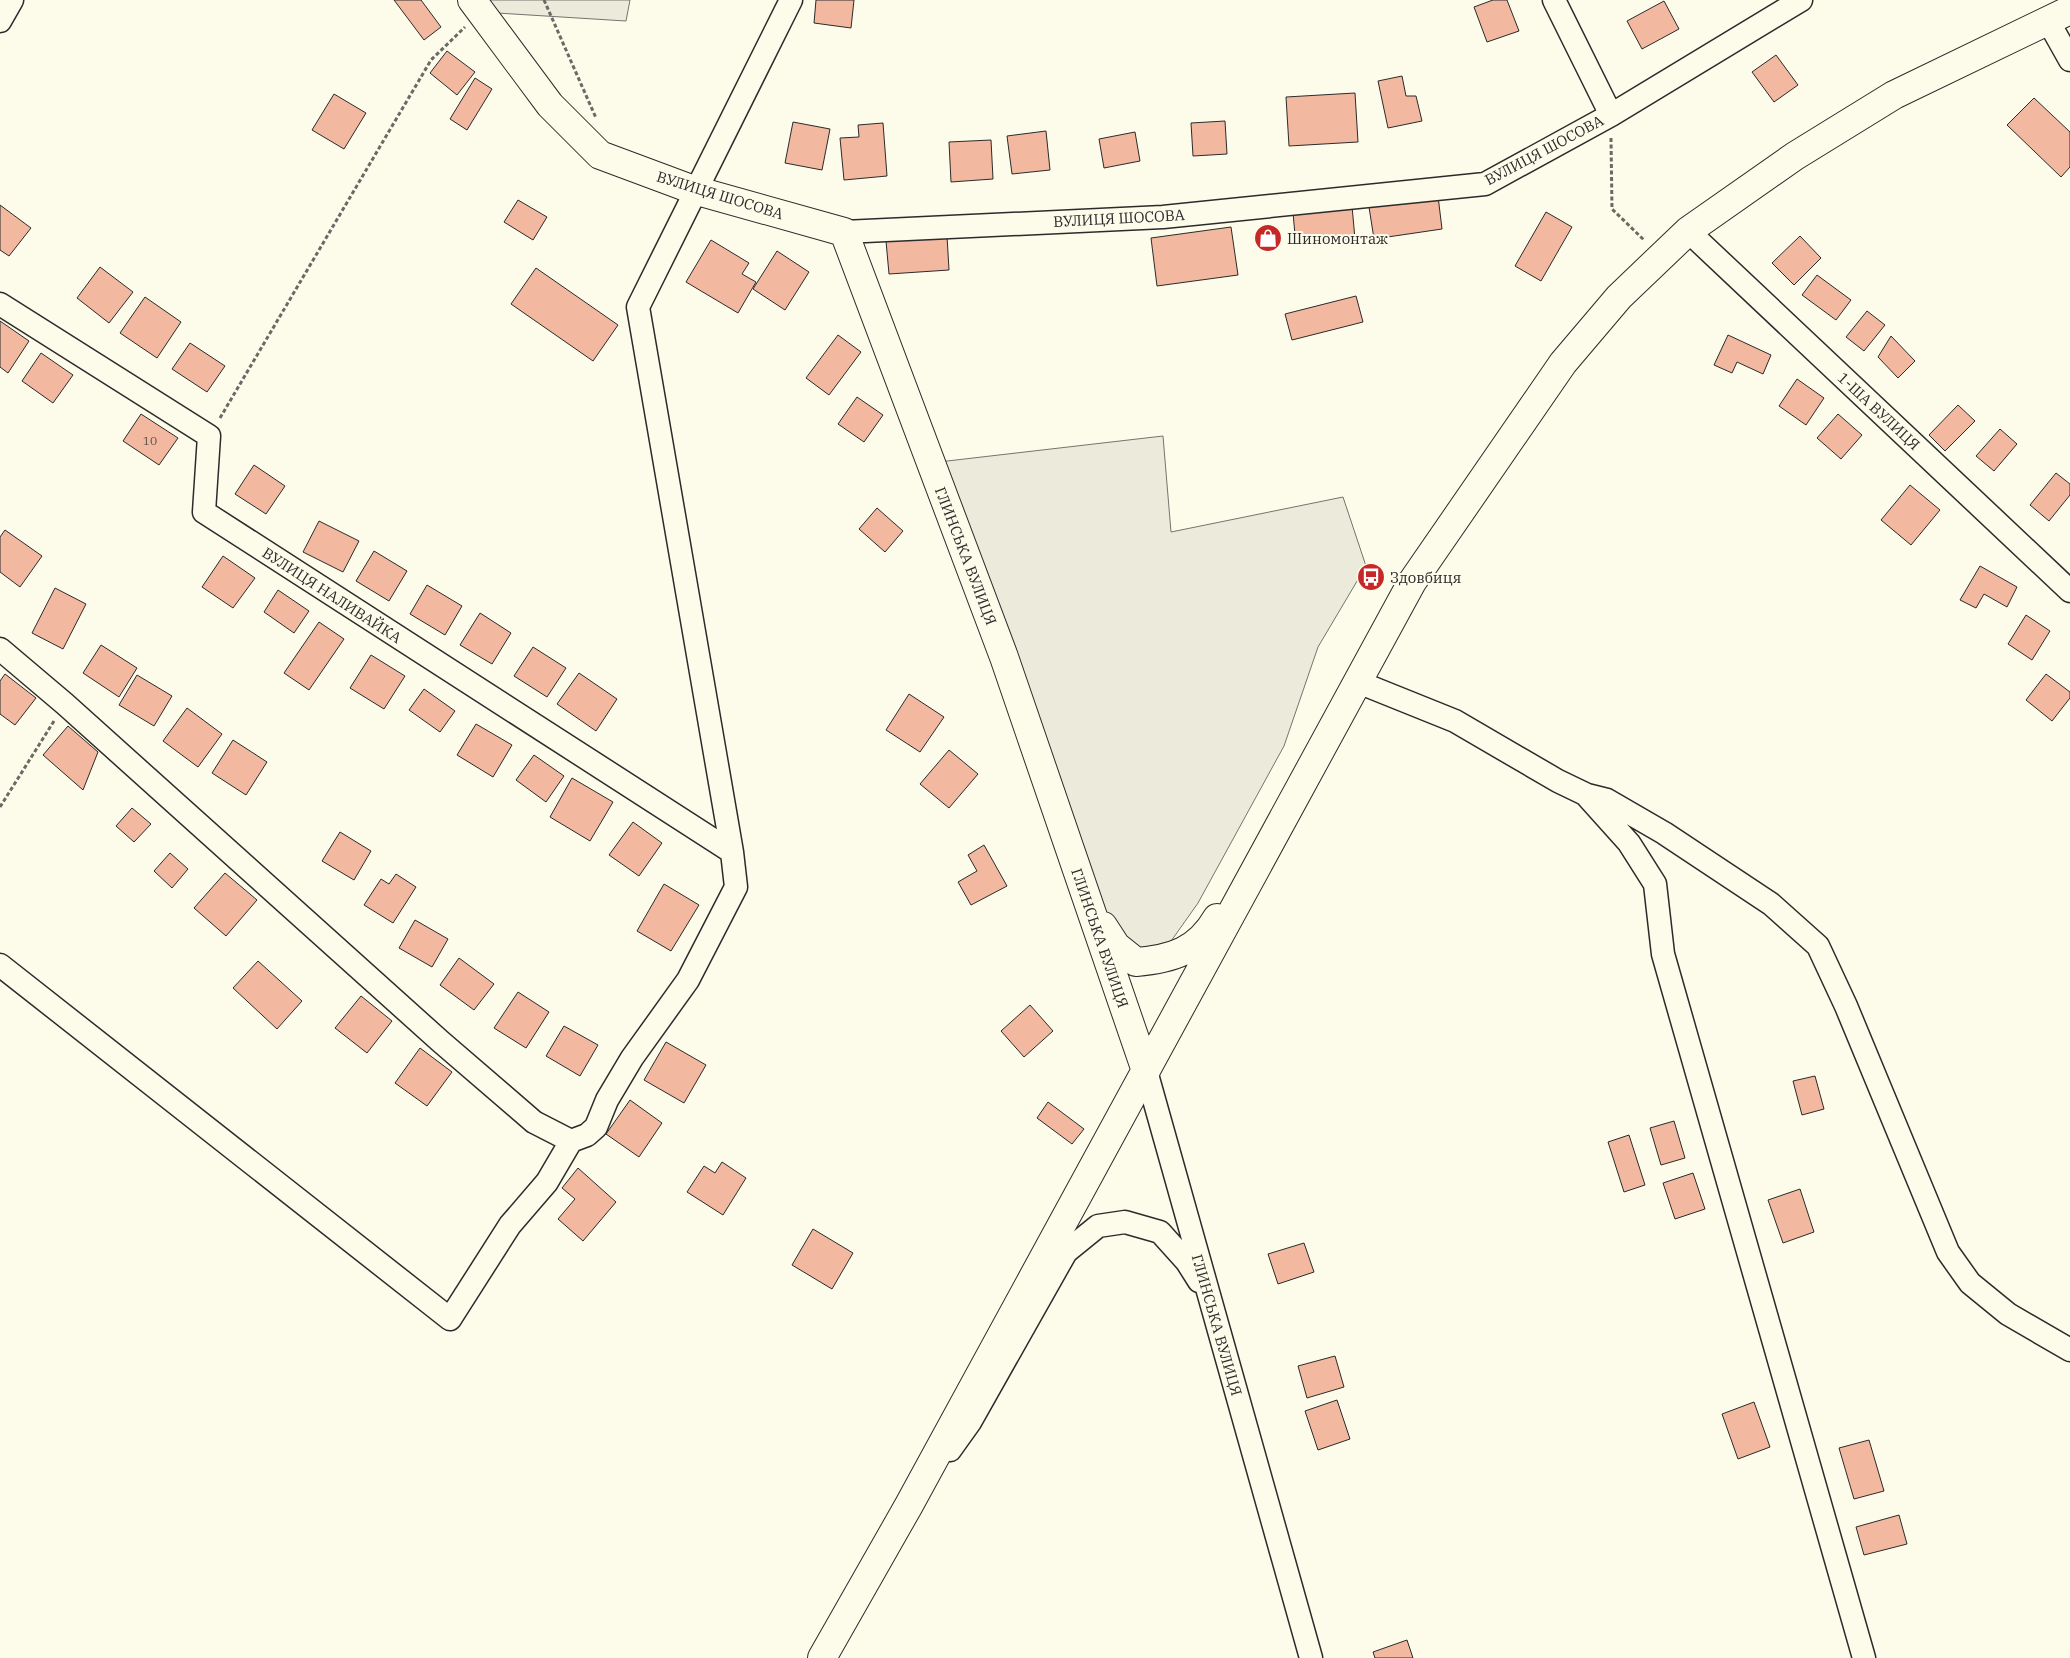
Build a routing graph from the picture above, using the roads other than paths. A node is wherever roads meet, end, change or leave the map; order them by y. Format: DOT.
graph roads {
  1 [pos="12,0"];
  2 [pos="791,0"];
  3 [pos="1554,0"];
  4 [pos="1801,0"];
  5 [pos="477,6"];
  6 [pos="2058,14"];
  7 [pos="0,21"];
  8 [pos="2070,60"];
  9 [pos="1611,115"];
  10 [pos="694,190"];
  11 [pos="1688,231"];
  12 [pos="844,232"];
  13 [pos="0,304"];
  14 [pos="2070,591"];
  15 [pos="0,649"];
  16 [pos="1358,682"];
  17 [pos="1585,794"];
  18 [pos="1274,836"];
  19 [pos="732,852"];
  20 [pos="1088,902"];
  21 [pos="0,966"];
  22 [pos="1146,1071"];
  23 [pos="572,1141"];
  24 [pos="1210,1298"];
  25 [pos="2070,1350"];
  26 [pos="909,1505"];
  27 [pos="822,1658"];
  28 [pos="1311,1658"];
  29 [pos="1864,1658"];
  1 -- 7 [label="street"];
  2 -- 10 [label="street"];
  3 -- 9 [label="street"];
  4 -- 9 [label="street, ВУЛИЦЯ ШОСОВА"];
  5 -- 10 [label="main road, ВУЛИЦЯ ШОСОВА"];
  6 -- 8 [label="street"];
  6 -- 11 [label="main road"];
  9 -- 12 [label="street, ВУЛИЦЯ ШОСОВА"];
  10 -- 12 [label="main road, ВУЛИЦЯ ШОСОВА"];
  10 -- 19 [label="street"];
  11 -- 14 [label="street, 1-ША ВУЛИЦЯ"];
  11 -- 16 [label="main road"];
  12 -- 20 [label="main road, ГЛИНСЬКА ВУЛИЦЯ"];
  13 -- 19 [label="street, ВУЛИЦЯ НАЛИВАЙКА"];
  15 -- 23 [label="street"];
  16 -- 17 [label="street"];
  16 -- 18 [label="main road"];
  17 -- 25 [label="street"];
  17 -- 29 [label="street"];
  18 -- 20 [label="main road"];
  18 -- 22 [label="main road"];
  19 -- 23 [label="street"];
  20 -- 22 [label="main road, ГЛИНСЬКА ВУЛИЦЯ"];
  21 -- 23 [label="street"];
  22 -- 24 [label="street, ГЛИНСЬКА ВУЛИЦЯ"];
  22 -- 26 [label="main road"];
  24 -- 26 [label="street"];
  24 -- 28 [label="street, ГЛИНСЬКА ВУЛИЦЯ"];
  26 -- 27 [label="main road"];
}
